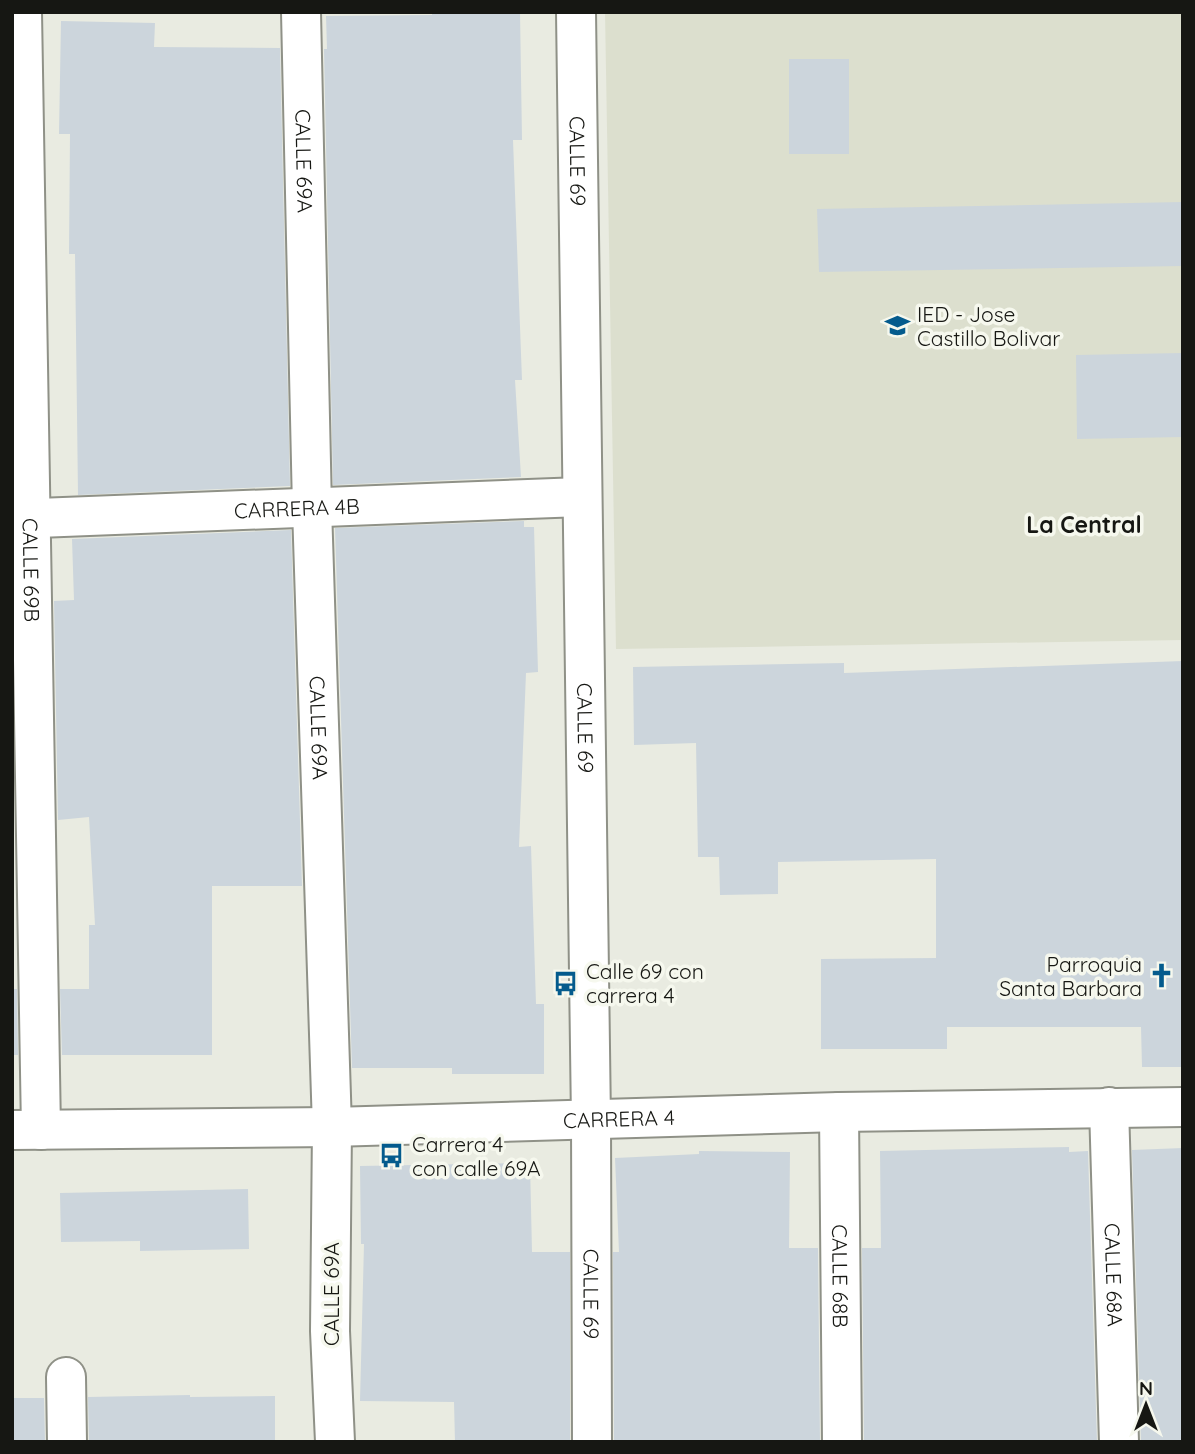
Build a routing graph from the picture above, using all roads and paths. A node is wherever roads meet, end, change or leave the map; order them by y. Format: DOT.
graph roads {
  1 [pos="22,12"];
  2 [pos="301,12"];
  3 [pos="576,12"];
  4 [pos="581,497"];
  5 [pos="312,508"];
  6 [pos="22,519"];
  7 [pos="1109,1107"];
  8 [pos="1183,1107"];
  9 [pos="839,1112"];
  10 [pos="590,1121"];
  11 [pos="332,1127"];
  12 [pos="27,1130"];
  13 [pos="66,1377"];
  14 [pos="67,1442"];
  15 [pos="335,1442"];
  16 [pos="592,1442"];
  17 [pos="842,1442"];
  18 [pos="1119,1442"];
  1 -- 6 [label="street, CALLE 69B"];
  2 -- 5 [label="street, CALLE 69A"];
  3 -- 4 [label="street, CALLE 69"];
  4 -- 5 [label="street, CARRERA 4B"];
  4 -- 10 [label="street, CALLE 69"];
  5 -- 6 [label="street, CARRERA 4B"];
  5 -- 11 [label="street, CALLE 69A"];
  6 -- 12 [label="street, CALLE 69B"];
  7 -- 8 [label="street, CARRERA 4"];
  7 -- 9 [label="street, CARRERA 4"];
  7 -- 18 [label="street, CALLE 68A"];
  9 -- 10 [label="street, CARRERA 4"];
  9 -- 17 [label="street, CALLE 68B"];
  10 -- 11 [label="street, CARRERA 4"];
  10 -- 16 [label="street, CALLE 69"];
  11 -- 12 [label="street, CARRERA 4"];
  11 -- 15 [label="street, CALLE 69A"];
  13 -- 14 [label="street"];
}
